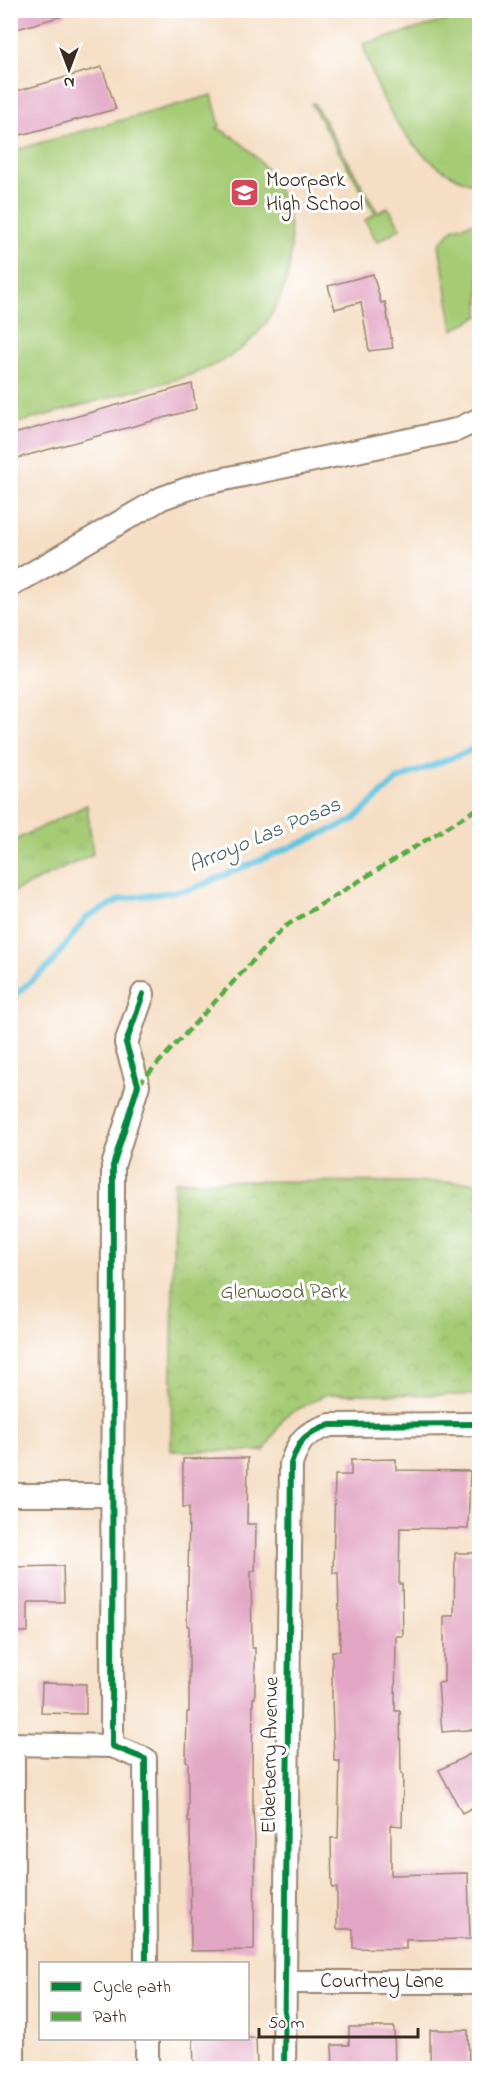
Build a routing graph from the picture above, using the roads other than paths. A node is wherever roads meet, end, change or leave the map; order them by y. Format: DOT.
graph roads {
  1 [pos="480,418"];
  2 [pos="10,586"];
  3 [pos="143,994"];
  4 [pos="480,1424"];
  5 [pos="112,1494"];
  6 [pos="10,1495"];
  7 [pos="12,1744"];
  8 [pos="112,1746"];
  9 [pos="147,1962"];
  10 [pos="285,1982"];
  11 [pos="480,1982"];
  12 [pos="147,2040"];
  13 [pos="12,2068"];
  14 [pos="147,2068"];
  15 [pos="285,2068"];
  1 -- 2 [label="street"];
  3 -- 5 [label="street"];
  4 -- 10 [label="street, Elderberry Avenue"];
  5 -- 6 [label="street"];
  5 -- 8 [label="street"];
  7 -- 8 [label="street"];
  7 -- 13 [label="street"];
  8 -- 9 [label="street"];
  10 -- 11 [label="street, Courtney Lane"];
  10 -- 15 [label="street, Elderberry Avenue"];
  12 -- 14 [label="street"];
}
